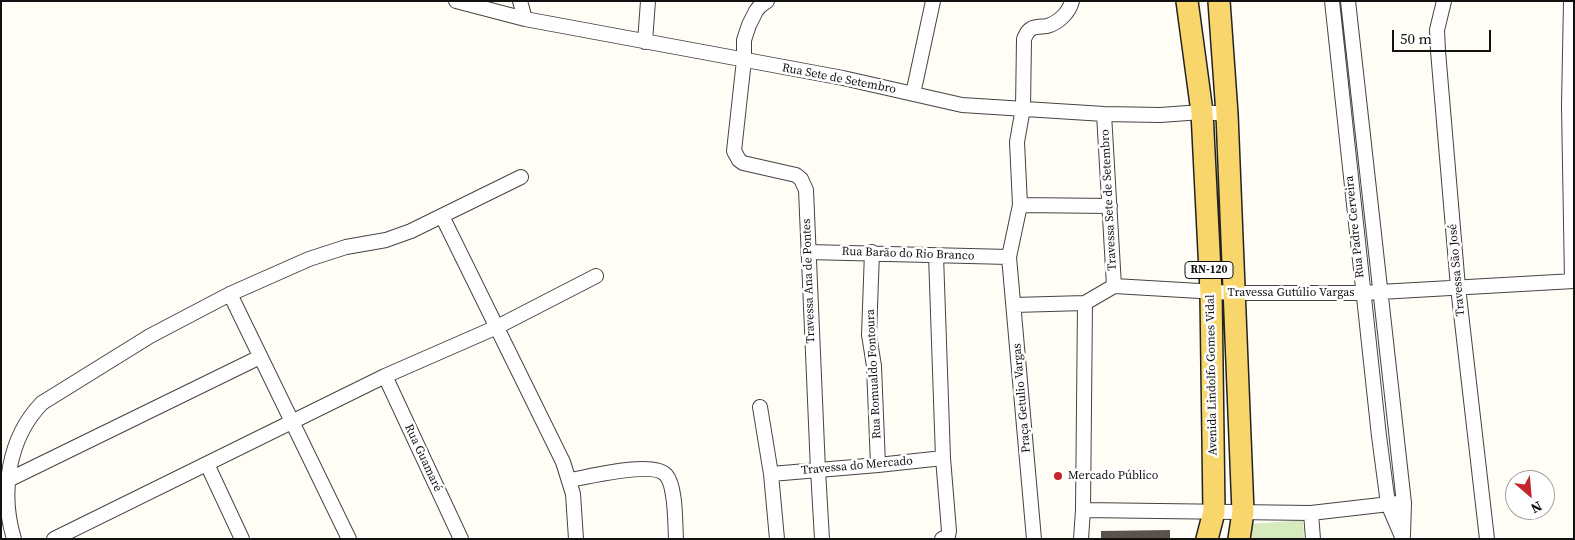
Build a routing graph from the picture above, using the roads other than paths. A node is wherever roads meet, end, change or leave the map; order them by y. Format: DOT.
graph roads {
  1 [pos="456,1"];
  2 [pos="520,1"];
  3 [pos="648,1"];
  4 [pos="767,1"];
  5 [pos="932,1"];
  6 [pos="1072,1"];
  7 [pos="1187,1"];
  8 [pos="1219,1"];
  9 [pos="1332,1"];
  10 [pos="1348,1"];
  11 [pos="1571,1"];
  12 [pos="1444,2"];
  13 [pos="525,19"];
  14 [pos="645,42"];
  15 [pos="743,67"];
  16 [pos="913,94"];
  17 [pos="1024,108"];
  18 [pos="1202,112"];
  19 [pos="1104,114"];
  20 [pos="1227,114"];
  21 [pos="521,177"];
  22 [pos="1020,205"];
  23 [pos="1110,206"];
  24 [pos="442,216"];
  25 [pos="808,252"];
  26 [pos="872,252"];
  27 [pos="936,255"];
  28 [pos="1008,257"];
  29 [pos="596,276"];
  30 [pos="1573,281"];
  31 [pos="1114,286"];
  32 [pos="1458,287"];
  33 [pos="1210,292"];
  34 [pos="1380,292"];
  35 [pos="1234,293"];
  36 [pos="1362,293"];
  37 [pos="230,294"];
  38 [pos="1085,303"];
  39 [pos="1014,305"];
  40 [pos="497,327"];
  41 [pos="260,356"];
  42 [pos="385,376"];
  43 [pos="760,407"];
  44 [pos="291,422"];
  45 [pos="943,458"];
  46 [pos="207,464"];
  47 [pos="878,465"];
  48 [pos="818,470"];
  49 [pos="771,474"];
  50 [pos="570,480"];
  51 [pos="2,483"];
  52 [pos="1404,503"];
  53 [pos="1388,504"];
  54 [pos="1083,510"];
  55 [pos="1214,512"];
  56 [pos="1243,512"];
  57 [pos="1311,513"];
  58 [pos="14,539"];
  59 [pos="54,539"];
  60 [pos="242,539"];
  61 [pos="349,539"];
  62 [pos="461,539"];
  63 [pos="576,539"];
  64 [pos="676,539"];
  65 [pos="777,539"];
  66 [pos="822,539"];
  67 [pos="942,539"];
  68 [pos="1034,539"];
  69 [pos="1081,539"];
  70 [pos="1207,539"];
  71 [pos="1238,539"];
  72 [pos="1313,539"];
  73 [pos="1403,539"];
  74 [pos="1487,539"];
  1 -- 13 [label="street, Rua Sete de Setembro"];
  2 -- 13 [label="street"];
  3 -- 14 [label="street"];
  4 -- 15 [label="street"];
  5 -- 16 [label="street"];
  6 -- 17 [label="street"];
  7 -- 18 [label="main road, Avenida Lindolfo Gomes Vidal / RN-120"];
  8 -- 20 [label="main road, Avenida Lindolfo Gomes Vidal / RN-120"];
  9 -- 36 [label="street, Rua Padre Cerveira"];
  10 -- 34 [label="street, Rua Padre Cerveira"];
  11 -- 30 [label="street"];
  12 -- 32 [label="street, Travessa São José"];
  13 -- 14 [label="street, Rua Sete de Setembro"];
  14 -- 15 [label="street, Rua Sete de Setembro"];
  15 -- 16 [label="street, Rua Sete de Setembro"];
  15 -- 25 [label="street, Travessa Ana de Pontes"];
  16 -- 17 [label="street, Rua Sete de Setembro"];
  17 -- 19 [label="street, Rua Sete de Setembro"];
  17 -- 22 [label="street"];
  18 -- 19 [label="street, Rua Sete de Setembro"];
  18 -- 20 [label="street, Rua Sete de Setembro"];
  18 -- 33 [label="main road, Avenida Lindolfo Gomes Vidal / RN-120"];
  19 -- 23 [label="street, Travessa Sete de Setembro"];
  20 -- 35 [label="main road, Avenida Lindolfo Gomes Vidal / RN-120"];
  21 -- 24 [label="street"];
  22 -- 23 [label="street"];
  22 -- 28 [label="street"];
  23 -- 31 [label="street, Travessa Sete de Setembro"];
  24 -- 37 [label="street"];
  24 -- 40 [label="street"];
  25 -- 26 [label="street, Rua Barão do Rio Branco"];
  25 -- 48 [label="street, Travessa Ana de Pontes"];
  26 -- 27 [label="street, Rua Barão do Rio Branco"];
  26 -- 47 [label="street, Rua Romualdo Fontoura"];
  27 -- 28 [label="street, Rua Barão do Rio Branco"];
  27 -- 45 [label="street"];
  28 -- 39 [label="street, Praça Getulio Vargas"];
  29 -- 40 [label="street"];
  30 -- 32 [label="street, Travessa Gutúlio Vargas"];
  31 -- 33 [label="street, Travessa Gutúlio Vargas"];
  31 -- 38 [label="street"];
  32 -- 34 [label="street, Travessa Gutúlio Vargas"];
  32 -- 74 [label="street, Travessa São José"];
  33 -- 35 [label="street, Travessa Gutúlio Vargas"];
  33 -- 55 [label="main road, Avenida Lindolfo Gomes Vidal / RN-120"];
  34 -- 36 [label="street, Travessa Gutúlio Vargas"];
  34 -- 52 [label="street, Rua Padre Cerveira"];
  35 -- 36 [label="street, Travessa Gutúlio Vargas"];
  35 -- 56 [label="main road, Avenida Lindolfo Gomes Vidal / RN-120"];
  36 -- 53 [label="street, Rua Padre Cerveira"];
  37 -- 41 [label="street"];
  37 -- 51 [label="street"];
  38 -- 39 [label="street"];
  38 -- 54 [label="street"];
  39 -- 68 [label="street, Praça Getulio Vargas"];
  40 -- 42 [label="street"];
  40 -- 50 [label="street"];
  41 -- 44 [label="street"];
  41 -- 51 [label="street"];
  42 -- 44 [label="street"];
  42 -- 62 [label="street, Rua Guamaré"];
  43 -- 49 [label="street"];
  44 -- 46 [label="street"];
  44 -- 61 [label="street"];
  45 -- 47 [label="street, Travessa do Mercado"];
  45 -- 67 [label="street"];
  46 -- 59 [label="street"];
  46 -- 60 [label="street"];
  47 -- 48 [label="street, Travessa do Mercado"];
  48 -- 49 [label="street, Travessa do Mercado"];
  48 -- 66 [label="street, Travessa Ana de Pontes"];
  49 -- 65 [label="street"];
  50 -- 63 [label="street"];
  50 -- 64 [label="street"];
  51 -- 58 [label="street"];
  52 -- 53 [label="street"];
  52 -- 73 [label="street, Rua Padre Cerveira"];
  53 -- 57 [label="street"];
  53 -- 73 [label="street, Rua Padre Cerveira"];
  54 -- 55 [label="street"];
  54 -- 69 [label="street"];
  55 -- 56 [label="street"];
  55 -- 70 [label="main road, Avenida Lindolfo Gomes Vidal / RN-120"];
  56 -- 57 [label="street"];
  56 -- 71 [label="main road, Avenida Lindolfo Gomes Vidal / RN-120"];
  57 -- 72 [label="street"];
}
